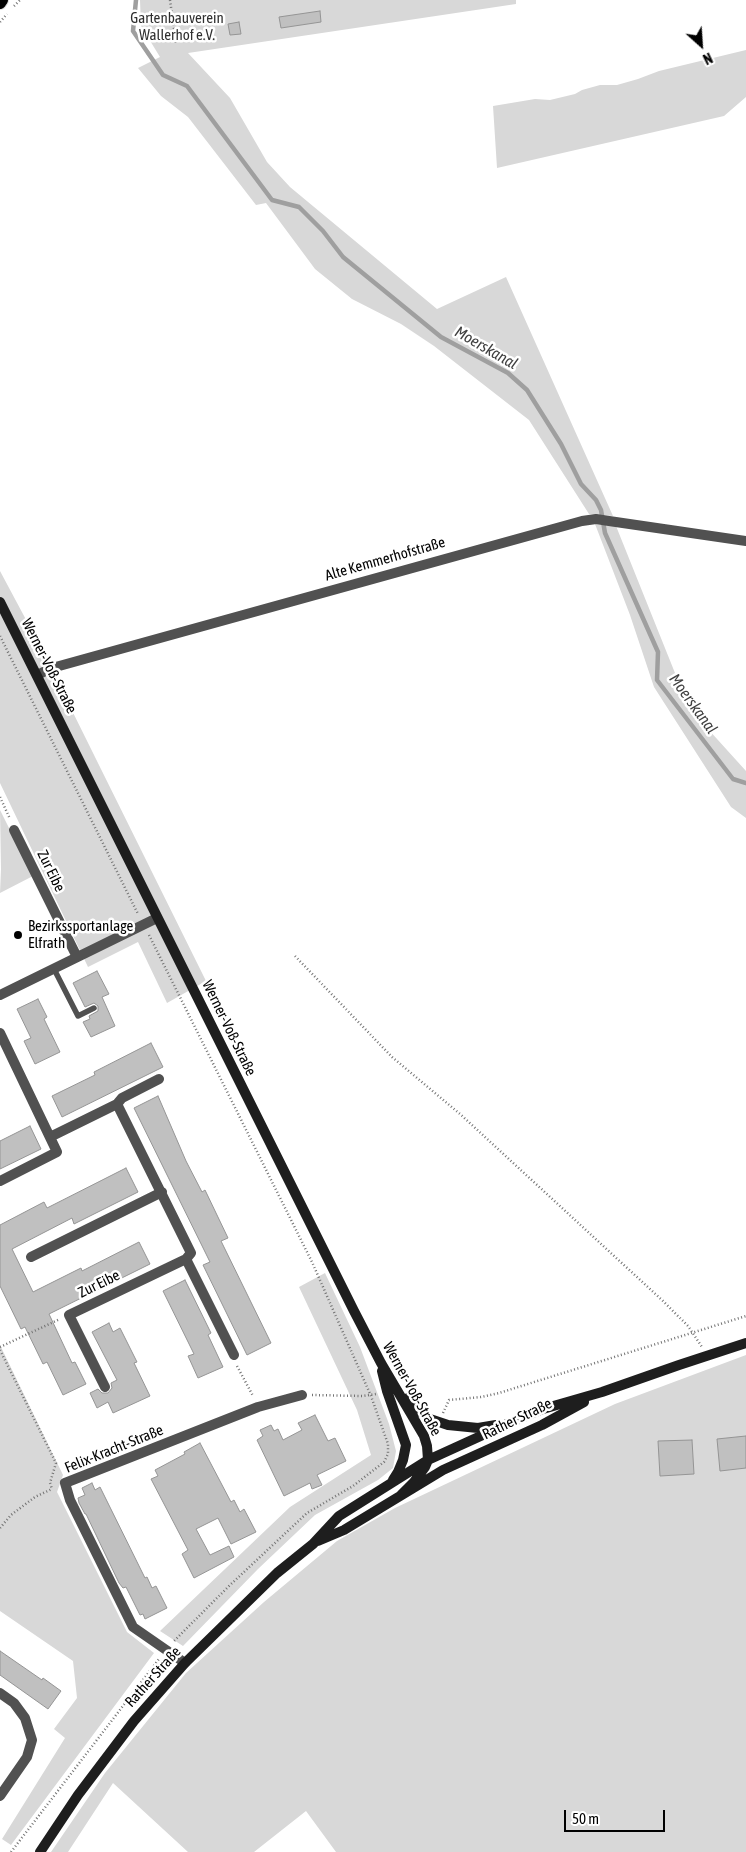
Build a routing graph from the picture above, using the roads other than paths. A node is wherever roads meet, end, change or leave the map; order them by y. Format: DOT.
graph roads {
  1 [pos="746,541"];
  2 [pos="0,602"];
  3 [pos="37,675"];
  4 [pos="14,830"];
  5 [pos="158,918"];
  6 [pos="77,957"];
  7 [pos="54,969"];
  8 [pos="0,995"];
  9 [pos="94,1008"];
  10 [pos="0,1033"];
  11 [pos="159,1079"];
  12 [pos="117,1104"];
  13 [pos="50,1137"];
  14 [pos="0,1181"];
  15 [pos="162,1192"];
  16 [pos="31,1257"];
  17 [pos="186,1259"];
  18 [pos="746,1343"];
  19 [pos="234,1355"];
  20 [pos="381,1363"];
  21 [pos="105,1387"];
  22 [pos="602,1392"];
  23 [pos="302,1395"];
  24 [pos="507,1424"];
  25 [pos="406,1445"];
  26 [pos="425,1464"];
  27 [pos="443,1470"];
  28 [pos="389,1485"];
  29 [pos="401,1495"];
  30 [pos="313,1544"];
  31 [pos="185,1663"];
  32 [pos="0,1693"];
  33 [pos="0,1796"];
  34 [pos="40,1852"];
  1 -- 3 [label="street, Alte Kemmerhofstraße"];
  2 -- 3 [label="main road, Werner-Voß-Straße"];
  3 -- 5 [label="main road, Werner-Voß-Straße"];
  4 -- 6 [label="street, Zur Eibe"];
  5 -- 6 [label="street"];
  5 -- 20 [label="main road, Werner-Voß-Straße"];
  6 -- 7 [label="street"];
  7 -- 8 [label="street"];
  7 -- 9 [label="lane"];
  10 -- 13 [label="street"];
  11 -- 12 [label="street"];
  12 -- 13 [label="street"];
  12 -- 15 [label="street"];
  13 -- 14 [label="street"];
  15 -- 16 [label="street"];
  15 -- 17 [label="street"];
  17 -- 19 [label="street"];
  17 -- 21 [label="street, Zur Eibe"];
  18 -- 22 [label="main road, Rather Straße"];
  20 -- 24 [label="main road, Rather Straße"];
  20 -- 25 [label="main road"];
  20 -- 26 [label="main road, Werner-Voß-Straße"];
  22 -- 24 [label="main road, Rather Straße"];
  22 -- 27 [label="main road, Rather Straße"];
  23 -- 31 [label="street, Felix-Kracht-Straße"];
  24 -- 26 [label="main road, Rather Straße"];
  25 -- 26 [label="main road"];
  25 -- 28 [label="main road"];
  26 -- 27 [label="main road"];
  26 -- 28 [label="main road, Rather Straße"];
  26 -- 29 [label="main road"];
  27 -- 29 [label="main road, Rather Straße"];
  28 -- 30 [label="main road, Rather Straße"];
  29 -- 30 [label="main road, Rather Straße"];
  30 -- 31 [label="main road, Rather Straße"];
  31 -- 34 [label="main road, Rather Straße"];
  32 -- 33 [label="street"];
}
